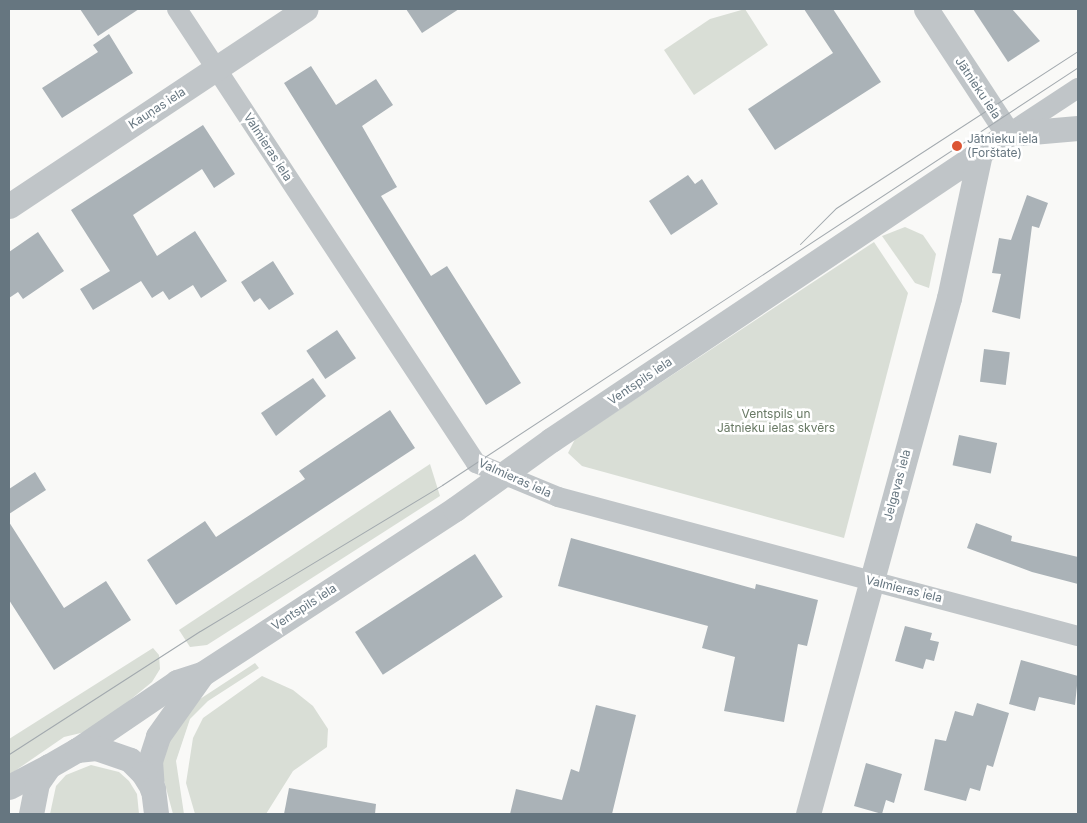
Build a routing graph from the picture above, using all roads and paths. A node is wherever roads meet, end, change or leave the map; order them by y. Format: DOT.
graph roads {
  1 [pos="177,9"];
  2 [pos="305,9"];
  3 [pos="926,9"];
  4 [pos="216,68"];
  5 [pos="1078,88"];
  6 [pos="1078,128"];
  7 [pos="1008,134"];
  8 [pos="980,154"];
  9 [pos="9,206"];
  10 [pos="502,474"];
  11 [pos="871,580"];
  12 [pos="1078,636"];
  13 [pos="202,674"];
  14 [pos="77,750"];
  15 [pos="49,766"];
  16 [pos="9,787"];
  17 [pos="156,807"];
  18 [pos="31,814"];
  19 [pos="808,814"];
  1 -- 4 [label="street, Valmieras iela"];
  2 -- 4 [label="street, Kauņas iela"];
  3 -- 7 [label="street, Jātnieku iela"];
  4 -- 9 [label="street, Kauņas iela"];
  4 -- 10 [label="street, Valmieras iela"];
  5 -- 7 [label="street, Ventspils iela"];
  6 -- 7 [label="street"];
  7 -- 8 [label="street, Ventspils iela"];
  8 -- 10 [label="street, Ventspils iela"];
  8 -- 11 [label="street, Jelgavas iela"];
  10 -- 11 [label="street, Valmieras iela"];
  10 -- 13 [label="street, Ventspils iela"];
  11 -- 12 [label="street, Valmieras iela"];
  11 -- 19 [label="street, Jelgavas iela"];
  13 -- 14 [label="street, Ventspils iela"];
  13 -- 17 [label="street, Ventspils iela"];
  14 -- 15 [label="street, Ventspils iela"];
  14 -- 17 [label="street"];
  15 -- 16 [label="street, Ventspils iela"];
  15 -- 18 [label="street"];
}
